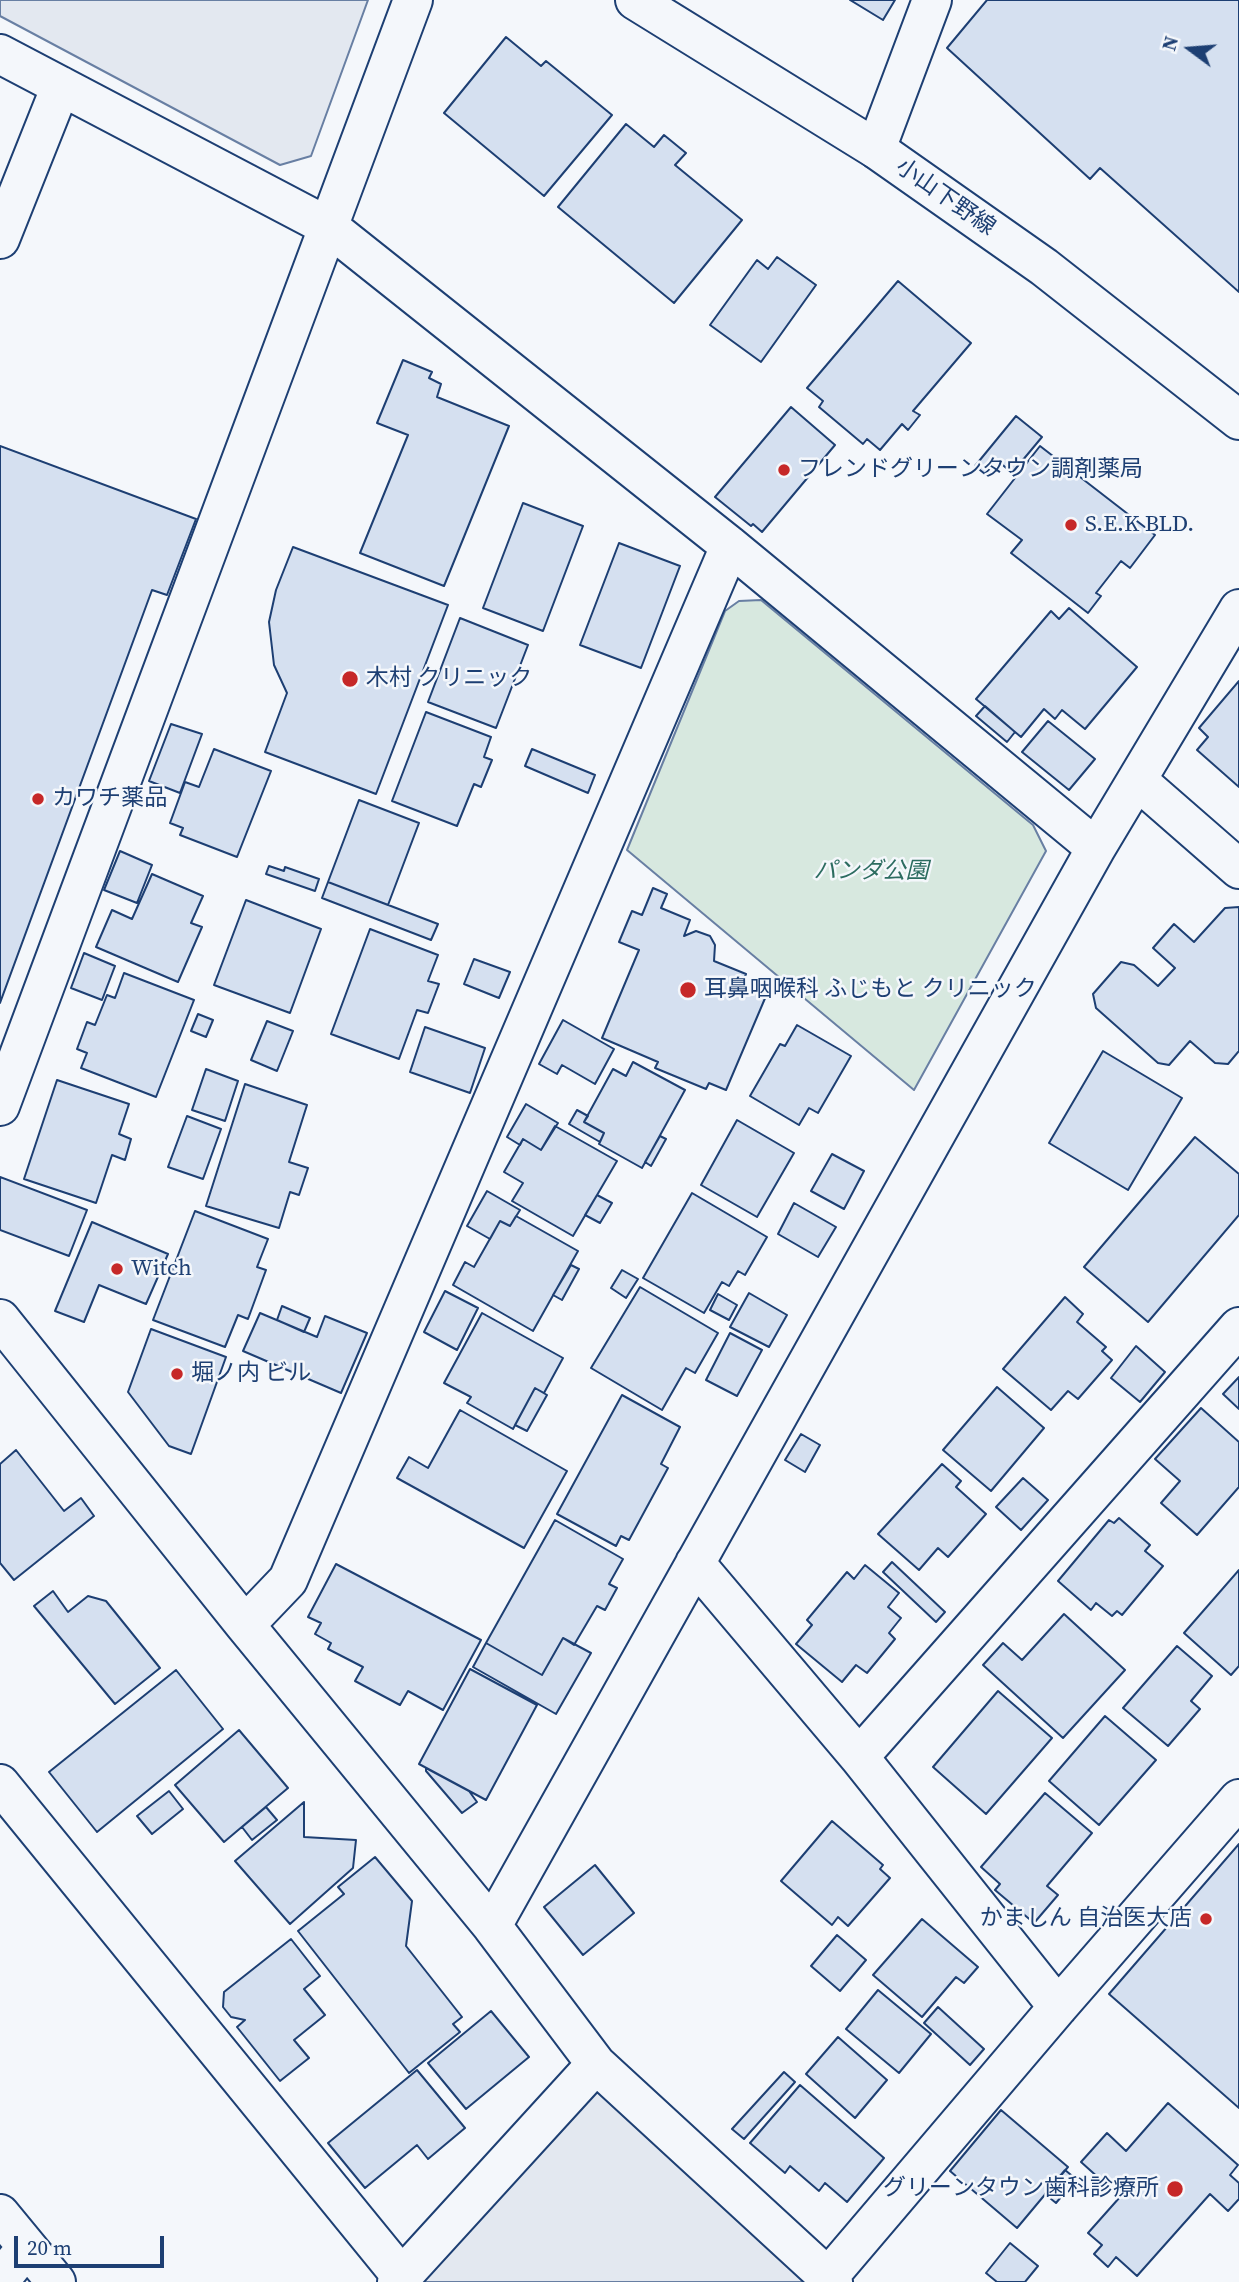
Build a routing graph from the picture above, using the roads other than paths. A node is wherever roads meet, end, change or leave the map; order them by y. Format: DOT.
graph roads {
  1 [pos="413,0"];
  2 [pos="635,0"];
  3 [pos="932,0"];
  4 [pos="0,54"];
  5 [pos="61,86"];
  6 [pos="876,149"];
  7 [pos="329,227"];
  8 [pos="0,239"];
  9 [pos="1239,420"];
  10 [pos="730,546"];
  11 [pos="1239,608"];
  12 [pos="1137,780"];
  13 [pos="1096,848"];
  14 [pos="1239,869"];
  15 [pos="0,1107"];
  16 [pos="0,1319"];
  17 [pos="1239,1327"];
  18 [pos="695,1563"];
  19 [pos="245,1625"];
  20 [pos="859,1757"];
  21 [pos="0,1784"];
  22 [pos="1239,1799"];
  23 [pos="492,1926"];
  24 [pos="1058,2007"];
  25 [pos="596,2064"];
  26 [pos="0,2214"];
  27 [pos="27,2247"];
  28 [pos="0,2280"];
  29 [pos="400,2280"];
  30 [pos="828,2280"];
  31 [pos="55,2282"];
  1 -- 7 [label="street"];
  2 -- 6 [label="street, 小山下野線"];
  3 -- 6 [label="street"];
  4 -- 5 [label="street"];
  5 -- 7 [label="street"];
  5 -- 8 [label="street"];
  6 -- 9 [label="street, 小山下野線"];
  7 -- 10 [label="street"];
  7 -- 15 [label="street"];
  10 -- 13 [label="street"];
  10 -- 19 [label="street"];
  11 -- 12 [label="street"];
  12 -- 13 [label="street"];
  12 -- 14 [label="street"];
  13 -- 18 [label="street"];
  16 -- 19 [label="street"];
  17 -- 20 [label="street"];
  18 -- 20 [label="street"];
  18 -- 23 [label="street"];
  19 -- 23 [label="street"];
  20 -- 24 [label="street"];
  21 -- 29 [label="street"];
  22 -- 24 [label="street"];
  23 -- 25 [label="street"];
  24 -- 30 [label="street"];
  25 -- 29 [label="street"];
  25 -- 30 [label="street"];
  26 -- 27 [label="street"];
  27 -- 28 [label="street"];
  27 -- 31 [label="street"];
}
